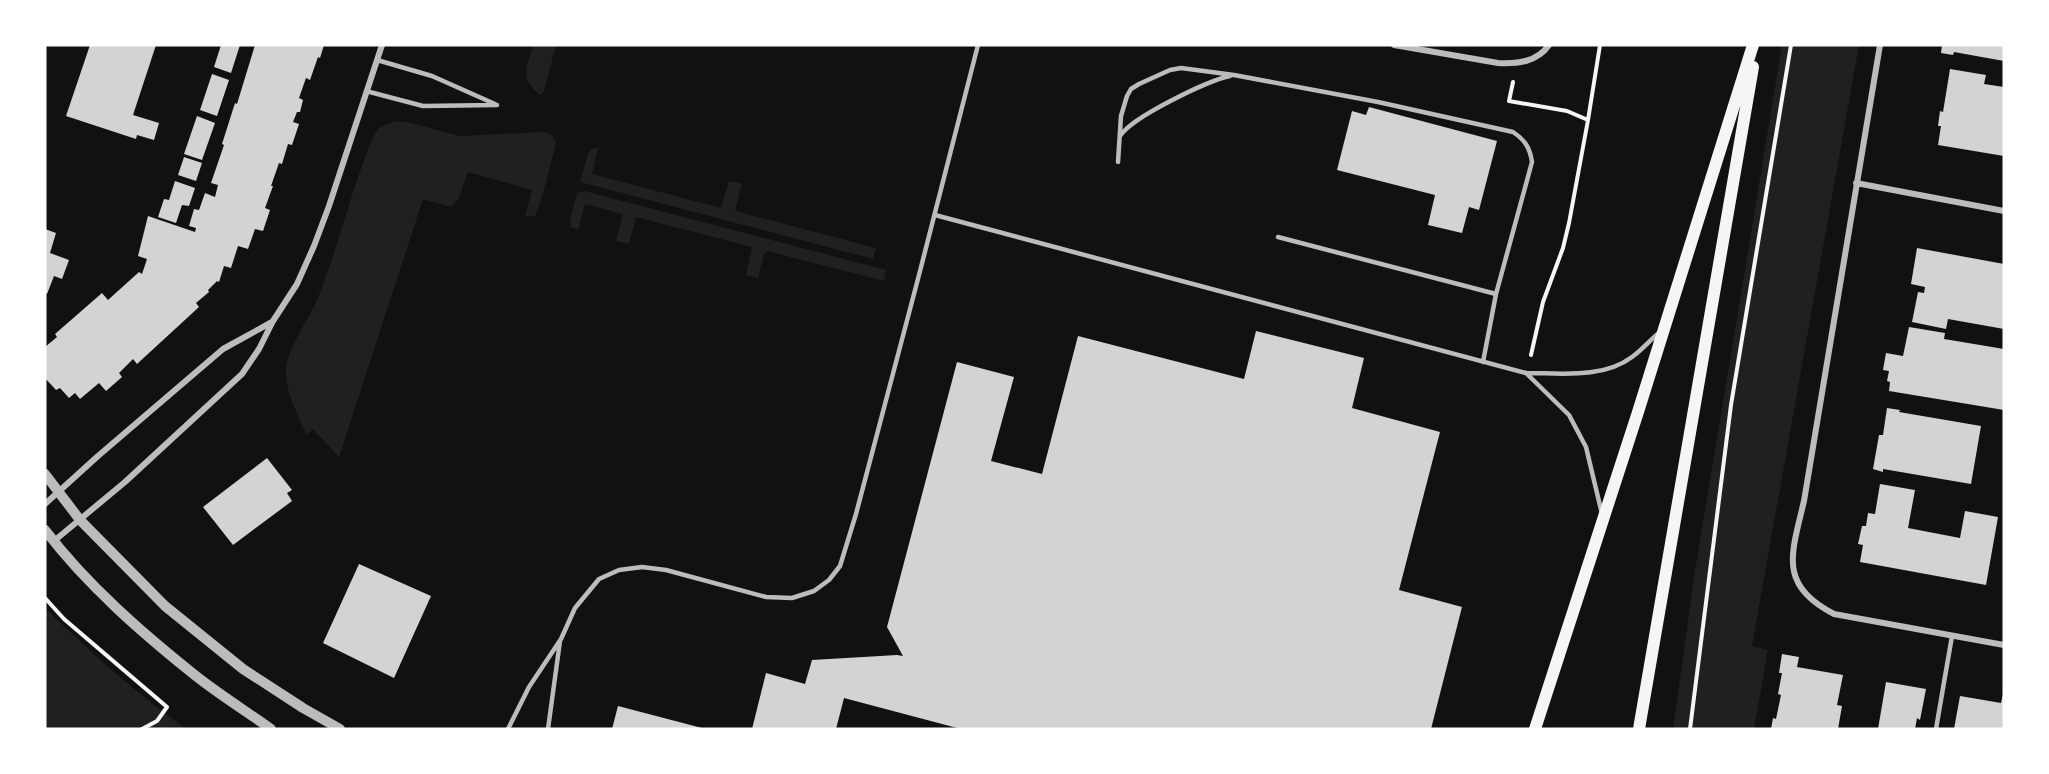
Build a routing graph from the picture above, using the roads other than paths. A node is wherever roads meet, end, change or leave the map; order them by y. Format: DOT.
graph roads {
  1 [pos="382,45"];
  2 [pos="978,45"];
  3 [pos="1394,45"];
  4 [pos="1549,45"];
  5 [pos="1755,45"];
  6 [pos="1880,45"];
  7 [pos="377,60"];
  8 [pos="1233,75"];
  9 [pos="366,91"];
  10 [pos="1119,138"];
  11 [pos="1118,162"];
  12 [pos="1856,183"];
  13 [pos="2004,211"];
  14 [pos="935,215"];
  15 [pos="1278,237"];
  16 [pos="1496,294"];
  17 [pos="273,321"];
  18 [pos="1664,328"];
  19 [pos="1483,362"];
  20 [pos="1526,373"];
  21 [pos="45,474"];
  22 [pos="59,492"];
  23 [pos="45,504"];
  24 [pos="1603,519"];
  25 [pos="80,520"];
  26 [pos="45,530"];
  27 [pos="54,541"];
  28 [pos="1952,636"];
  29 [pos="561,639"];
  30 [pos="2004,645"];
  31 [pos="271,729"];
  32 [pos="340,729"];
  33 [pos="508,729"];
  34 [pos="548,729"];
  35 [pos="1535,729"];
  36 [pos="1639,729"];
  37 [pos="1936,729"];
  1 -- 7 [label="street"];
  2 -- 14 [label="lane"];
  3 -- 4 [label="street"];
  5 -- 18 [label="main road"];
  5 -- 36 [label="main road"];
  6 -- 12 [label="street"];
  7 -- 9 [label="street"];
  7 -- 9 [label="lane"];
  8 -- 10 [label="lane"];
  8 -- 10 [label="lane"];
  8 -- 16 [label="lane"];
  9 -- 17 [label="street"];
  10 -- 11 [label="lane"];
  12 -- 13 [label="street"];
  12 -- 28 [label="street"];
  14 -- 19 [label="lane"];
  14 -- 29 [label="lane"];
  15 -- 16 [label="lane"];
  16 -- 19 [label="lane"];
  17 -- 22 [label="street"];
  17 -- 25 [label="street"];
  18 -- 20 [label="lane"];
  18 -- 24 [label="main road"];
  19 -- 20 [label="lane"];
  20 -- 24 [label="lane"];
  21 -- 22 [label="street"];
  22 -- 23 [label="street"];
  22 -- 25 [label="street"];
  24 -- 35 [label="main road"];
  25 -- 27 [label="street"];
  25 -- 32 [label="street"];
  26 -- 27 [label="street"];
  27 -- 31 [label="street"];
  28 -- 30 [label="street"];
  28 -- 37 [label="lane"];
  29 -- 33 [label="lane"];
  29 -- 34 [label="lane"];
}
